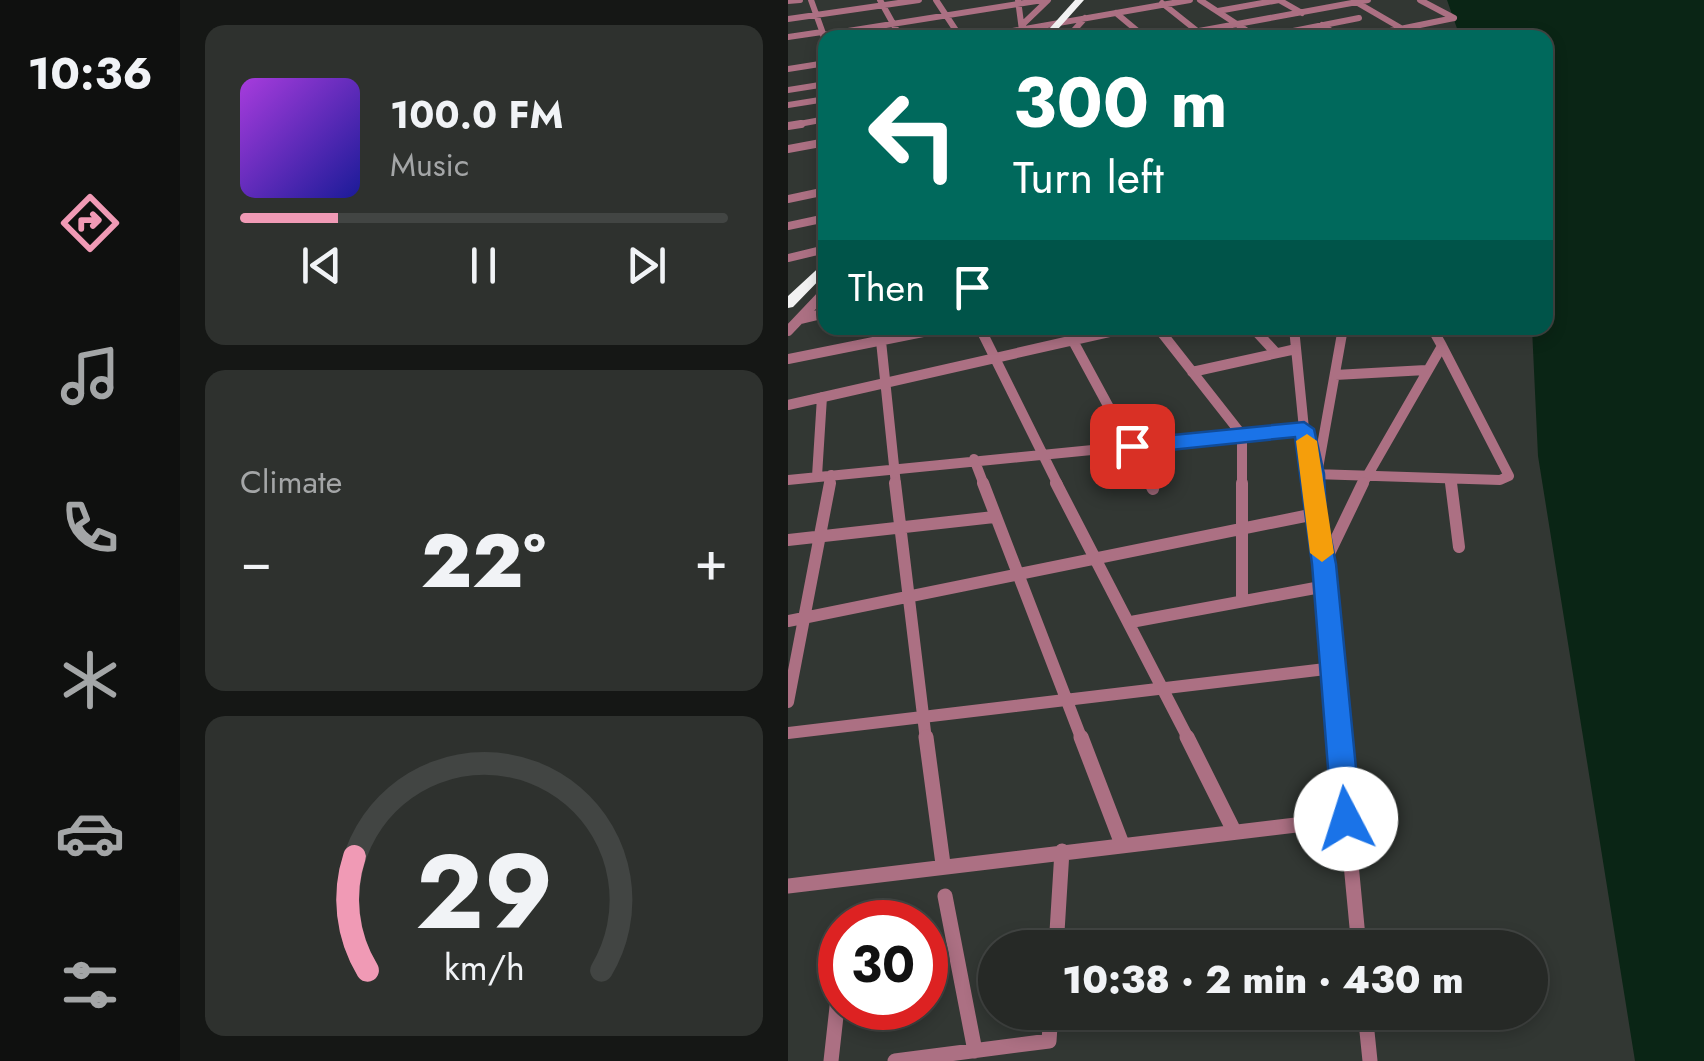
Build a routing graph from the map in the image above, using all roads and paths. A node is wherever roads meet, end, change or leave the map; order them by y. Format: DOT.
graph roads {
  1 [pos="798,0"];
  2 [pos="811,0"];
  3 [pos="920,0"];
  4 [pos="936,0"];
  5 [pos="1045,0"];
  6 [pos="1080,0"];
  7 [pos="1131,0"];
  8 [pos="1190,0"];
  9 [pos="1200,0"];
  10 [pos="1279,0"];
  11 [pos="1368,0"];
  12 [pos="1420,0"];
  13 [pos="788,2"];
  14 [pos="1018,2"];
  15 [pos="1161,2"];
  16 [pos="1350,2"];
  17 [pos="882,3"];
  18 [pos="1119,12"];
  19 [pos="1218,12"];
  20 [pos="1301,12"];
  21 [pos="816,16"];
  22 [pos="947,16"];
  23 [pos="1085,18"];
  24 [pos="1359,18"];
  25 [pos="788,20"];
  26 [pos="1058,23"];
  27 [pos="894,24"];
  28 [pos="1237,24"];
  29 [pos="1322,25"];
  30 [pos="1077,26"];
  31 [pos="1402,28"];
  32 [pos="822,30"];
  33 [pos="871,30"];
  34 [pos="897,30"];
  35 [pos="957,30"];
  36 [pos="1022,30"];
  37 [pos="1023,30"];
  38 [pos="1026,30"];
  39 [pos="1052,30"];
  40 [pos="1074,30"];
  41 [pos="1080,30"];
  42 [pos="1138,30"];
  43 [pos="1197,30"];
  44 [pos="1204,30"];
  45 [pos="1246,30"];
  46 [pos="1297,30"];
  47 [pos="1330,30"];
  48 [pos="1367,30"];
  49 [pos="1394,30"];
  50 [pos="1405,30"];
  51 [pos="818,36"];
  52 [pos="788,37"];
  53 [pos="818,64"];
  54 [pos="788,69"];
  55 [pos="818,85"];
  56 [pos="788,90"];
  57 [pos="818,99"];
  58 [pos="788,105"];
  59 [pos="818,121"];
  60 [pos="788,126"];
  61 [pos="818,143"];
  62 [pos="788,149"];
  63 [pos="818,193"];
  64 [pos="788,199"];
  65 [pos="818,220"];
  66 [pos="788,226"];
  67 [pos="818,251"];
  68 [pos="788,258"];
  69 [pos="818,274"];
  70 [pos="807,286"];
  71 [pos="788,290"];
  72 [pos="818,300"];
  73 [pos="788,304"];
  74 [pos="818,316"];
  75 [pos="791,325"];
  76 [pos="910,335"];
  77 [pos="984,335"];
  78 [pos="1070,335"];
  79 [pos="1096,335"];
  80 [pos="1163,335"];
  81 [pos="1259,335"];
  82 [pos="1295,335"];
  83 [pos="1342,335"];
  84 [pos="1436,335"];
  85 [pos="1073,340"];
  86 [pos="881,341"];
  87 [pos="1442,346"];
  88 [pos="1296,349"];
  89 [pos="1276,354"];
  90 [pos="995,358"];
  91 [pos="788,359"];
  92 [pos="1426,370"];
  93 [pos="1192,372"];
  94 [pos="1335,375"];
  95 [pos="887,382"];
  96 [pos="822,398"];
  97 [pos="788,405"];
  98 [pos="1304,429"];
  99 [pos="1242,435"];
  100 [pos="1132,446"];
  101 [pos="1041,455"];
  102 [pos="974,460"];
  103 [pos="895,468"];
  104 [pos="1314,474"];
  105 [pos="824,475"];
  106 [pos="1366,477"];
  107 [pos="1451,479"];
  108 [pos="788,480"];
  109 [pos="1153,489"];
  110 [pos="1315,514"];
  111 [pos="994,517"];
  112 [pos="900,526"];
  113 [pos="1243,531"];
  114 [pos="818,537"];
  115 [pos="788,540"];
  116 [pos="1459,547"];
  117 [pos="1099,559"];
  118 [pos="1324,564"];
  119 [pos="1020,575"];
  120 [pos="1326,586"];
  121 [pos="907,597"];
  122 [pos="1242,601"];
  123 [pos="804,618"];
  124 [pos="788,621"];
  125 [pos="1131,622"];
  126 [pos="1334,668"];
  127 [pos="1163,687"];
  128 [pos="1065,700"];
  129 [pos="788,702"];
  130 [pos="926,716"];
  131 [pos="788,734"];
  132 [pos="1346,819"];
  133 [pos="1234,831"];
  134 [pos="1122,844"];
  135 [pos="1062,852"];
  136 [pos="944,864"];
  137 [pos="788,886"];
  138 [pos="945,896"];
  139 [pos="1057,930"];
  140 [pos="1357,930"];
  141 [pos="834,1030"];
  142 [pos="1050,1030"];
  143 [pos="1367,1030"];
  144 [pos="975,1050"];
  145 [pos="831,1061"];
  146 [pos="894,1061"];
  147 [pos="1370,1061"];
  1 -- 13 [label="street"];
  2 -- 21 [label="street"];
  3 -- 17 [label="street"];
  4 -- 22 [label="street"];
  5 -- 14 [label="street"];
  5 -- 37 [label="street"];
  6 -- 26 [label="highway"];
  7 -- 18 [label="street"];
  8 -- 15 [label="street"];
  9 -- 19 [label="street"];
  10 -- 19 [label="street"];
  10 -- 20 [label="street"];
  11 -- 16 [label="street"];
  12 -- 31 [label="street"];
  14 -- 22 [label="street"];
  14 -- 36 [label="street"];
  15 -- 18 [label="street"];
  15 -- 43 [label="street"];
  16 -- 20 [label="street"];
  16 -- 24 [label="street"];
  16 -- 31 [label="street"];
  17 -- 21 [label="street"];
  17 -- 27 [label="street"];
  18 -- 23 [label="street"];
  18 -- 42 [label="street"];
  19 -- 28 [label="street"];
  20 -- 28 [label="street"];
  20 -- 29 [label="street"];
  21 -- 25 [label="street"];
  21 -- 32 [label="street"];
  22 -- 27 [label="street"];
  22 -- 35 [label="street"];
  23 -- 26 [label="street"];
  23 -- 30 [label="street"];
  24 -- 29 [label="street"];
  24 -- 48 [label="street"];
  26 -- 38 [label="street"];
  26 -- 39 [label="highway"];
  27 -- 33 [label="street"];
  27 -- 34 [label="street"];
  28 -- 44 [label="street"];
  28 -- 45 [label="street"];
  29 -- 46 [label="street"];
  29 -- 47 [label="street"];
  30 -- 40 [label="street"];
  30 -- 41 [label="street"];
  31 -- 49 [label="street"];
  31 -- 50 [label="street"];
  51 -- 52 [label="street"];
  53 -- 54 [label="street"];
  55 -- 56 [label="street"];
  57 -- 58 [label="street"];
  59 -- 60 [label="street"];
  61 -- 62 [label="street"];
  63 -- 64 [label="street"];
  65 -- 66 [label="street"];
  67 -- 68 [label="street"];
  69 -- 70 [label="highway"];
  70 -- 71 [label="street"];
  70 -- 73 [label="highway"];
  72 -- 75 [label="street"];
  74 -- 75 [label="street"];
  76 -- 86 [label="street"];
  77 -- 90 [label="street"];
  78 -- 85 [label="street"];
  79 -- 85 [label="street"];
  80 -- 93 [label="street"];
  81 -- 89 [label="street"];
  82 -- 88 [label="street"];
  83 -- 94 [label="street"];
  84 -- 87 [label="street"];
  85 -- 90 [label="street"];
  85 -- 100 [label="street"];
  86 -- 91 [label="street"];
  86 -- 95 [label="street"];
  87 -- 92 [label="street"];
  87 -- 107 [label="street"];
  88 -- 89 [label="street"];
  88 -- 98 [label="street"];
  89 -- 93 [label="street"];
  90 -- 95 [label="street"];
  90 -- 101 [label="street"];
  92 -- 94 [label="street"];
  92 -- 106 [label="street"];
  93 -- 99 [label="street"];
  94 -- 104 [label="street"];
  95 -- 96 [label="street"];
  95 -- 103 [label="street"];
  96 -- 97 [label="street"];
  96 -- 105 [label="street"];
  98 -- 99 [label="street"];
  98 -- 104 [label="street"];
  99 -- 100 [label="street"];
  99 -- 113 [label="street"];
  100 -- 101 [label="street"];
  100 -- 109 [label="street"];
  101 -- 102 [label="street"];
  101 -- 117 [label="street"];
  102 -- 103 [label="street"];
  102 -- 111 [label="street"];
  103 -- 105 [label="street"];
  103 -- 112 [label="street"];
  104 -- 106 [label="street"];
  104 -- 110 [label="street"];
  105 -- 108 [label="street"];
  105 -- 114 [label="street"];
  106 -- 107 [label="street"];
  106 -- 118 [label="street"];
  107 -- 116 [label="street"];
  110 -- 113 [label="street"];
  110 -- 118 [label="street"];
  111 -- 112 [label="street"];
  111 -- 119 [label="street"];
  112 -- 114 [label="street"];
  112 -- 121 [label="street"];
  113 -- 117 [label="street"];
  113 -- 122 [label="street"];
  114 -- 115 [label="street"];
  114 -- 123 [label="street"];
  117 -- 119 [label="street"];
  117 -- 125 [label="street"];
  118 -- 120 [label="street"];
  119 -- 121 [label="street"];
  119 -- 128 [label="street"];
  120 -- 122 [label="street"];
  120 -- 126 [label="street"];
  121 -- 123 [label="street"];
  121 -- 130 [label="street"];
  122 -- 125 [label="street"];
  123 -- 124 [label="street"];
  123 -- 129 [label="street"];
  125 -- 127 [label="street"];
  126 -- 127 [label="street"];
  126 -- 132 [label="street"];
  127 -- 128 [label="street"];
  127 -- 133 [label="street"];
  128 -- 130 [label="street"];
  128 -- 134 [label="street"];
  130 -- 131 [label="street"];
  130 -- 136 [label="street"];
  132 -- 133 [label="street"];
  132 -- 140 [label="street"];
  133 -- 134 [label="street"];
  134 -- 135 [label="street"];
  135 -- 136 [label="street"];
  135 -- 139 [label="street"];
  136 -- 137 [label="street"];
  138 -- 144 [label="street"];
  141 -- 145 [label="street"];
  142 -- 144 [label="street"];
  143 -- 147 [label="street"];
  144 -- 146 [label="street"];
}
